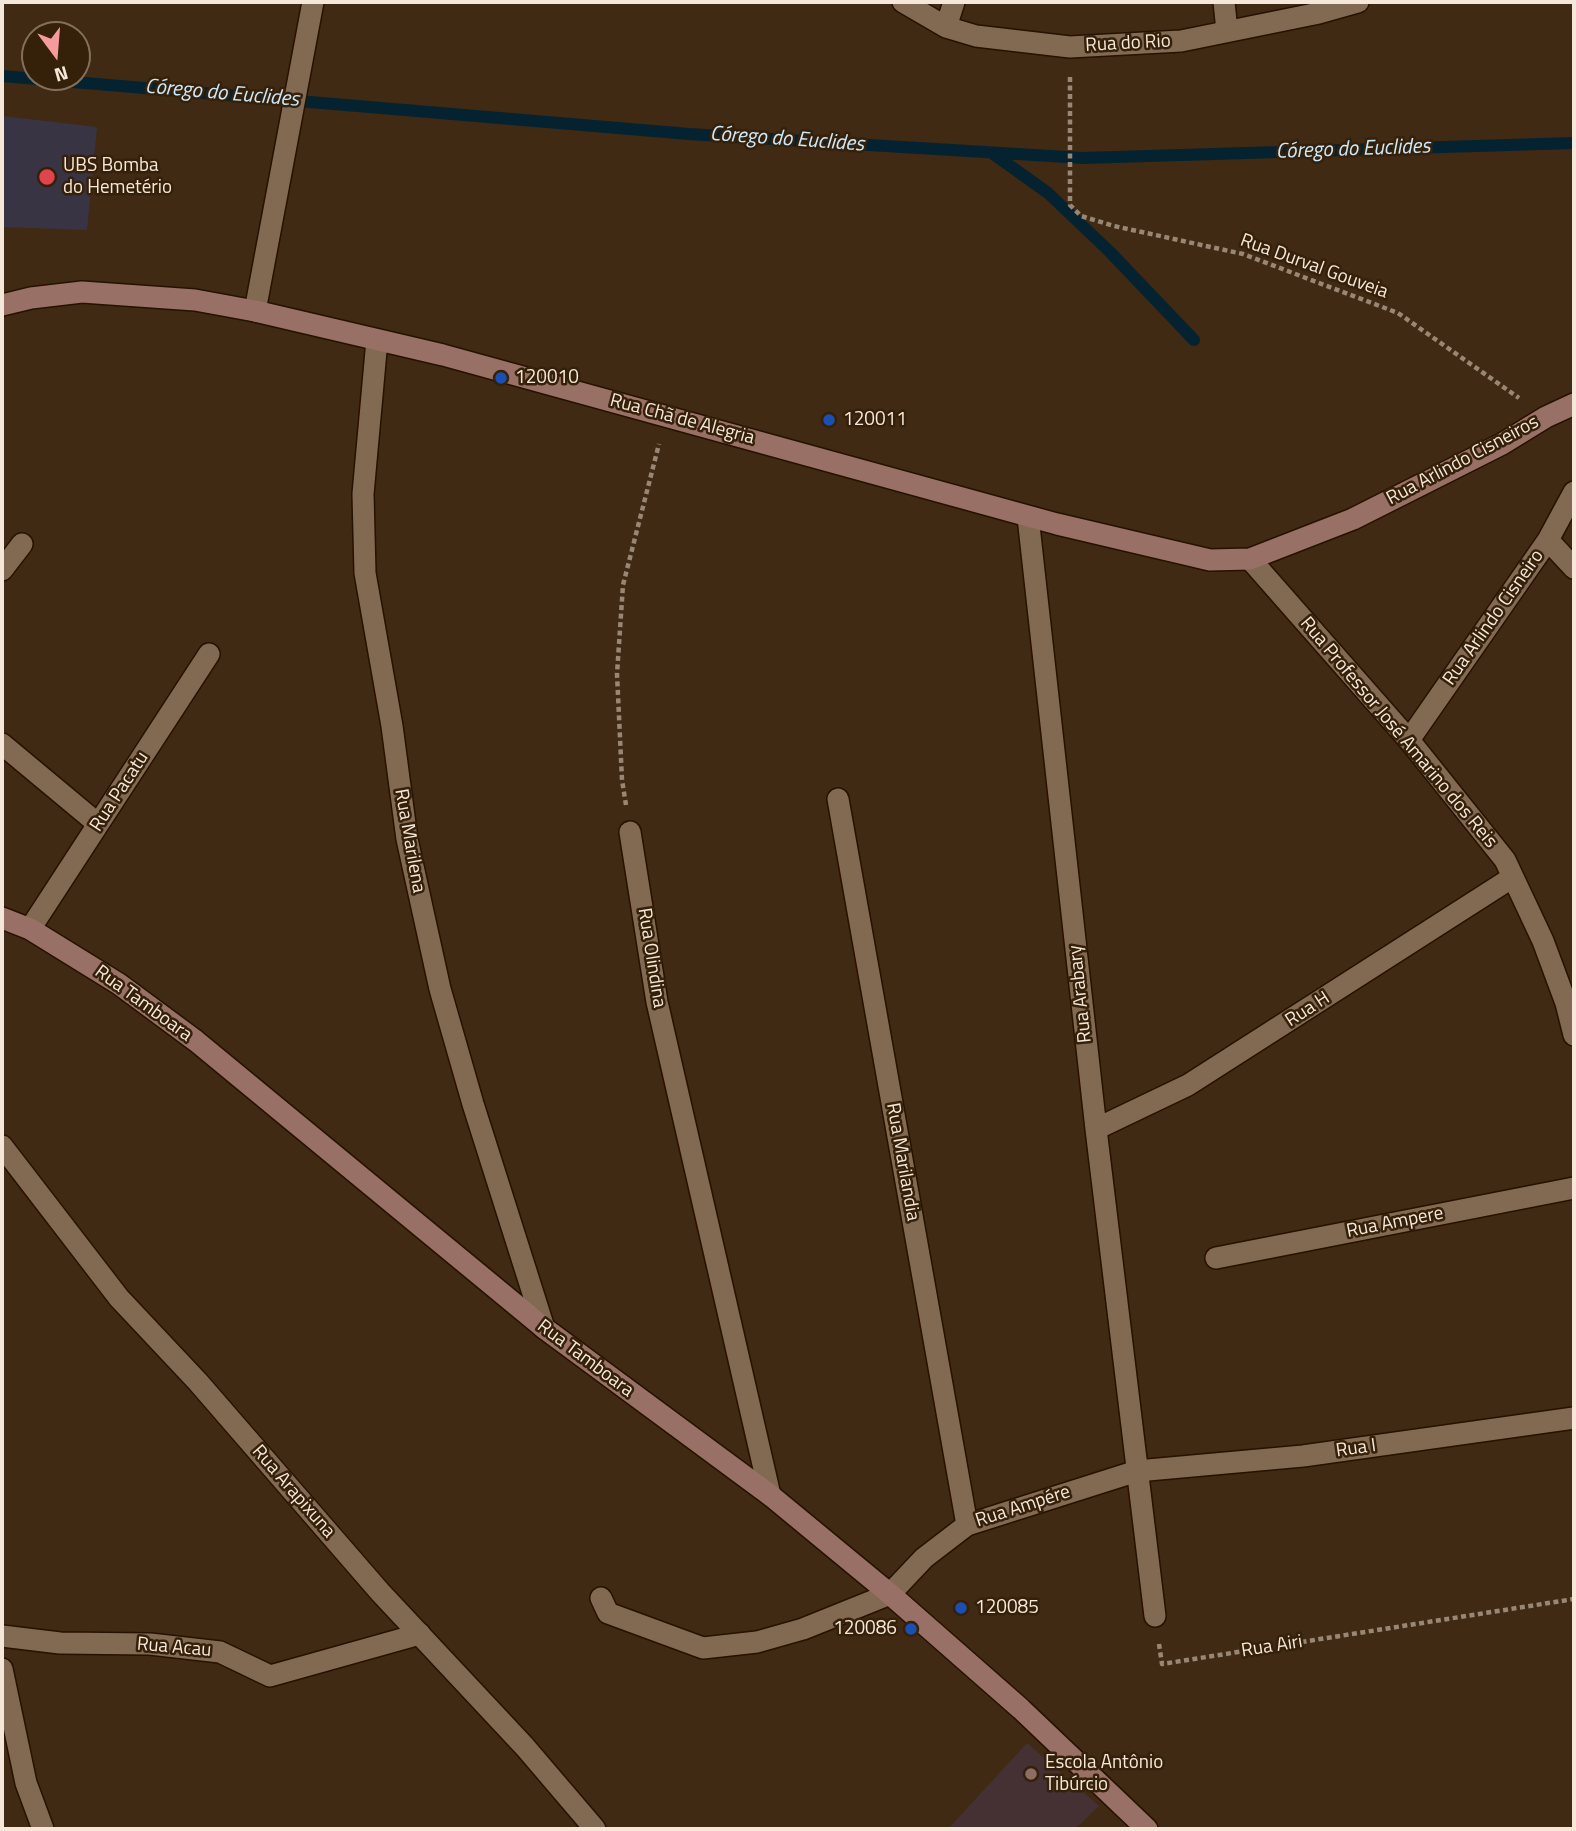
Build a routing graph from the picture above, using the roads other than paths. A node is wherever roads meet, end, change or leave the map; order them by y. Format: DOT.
graph roads {
  1 [pos="313,2"];
  2 [pos="903,2"];
  3 [pos="954,2"];
  4 [pos="1224,2"];
  5 [pos="1358,2"];
  6 [pos="946,27"];
  7 [pos="1227,31"];
  8 [pos="2,305"];
  9 [pos="255,311"];
  10 [pos="377,340"];
  11 [pos="1574,404"];
  12 [pos="1574,492"];
  13 [pos="1028,517"];
  14 [pos="1353,519"];
  15 [pos="1548,540"];
  16 [pos="22,544"];
  17 [pos="1250,559"];
  18 [pos="1574,568"];
  19 [pos="2,570"];
  20 [pos="209,654"];
  21 [pos="1409,740"];
  22 [pos="2,744"];
  23 [pos="838,799"];
  24 [pos="98,824"];
  25 [pos="630,832"];
  26 [pos="1513,877"];
  27 [pos="2,918"];
  28 [pos="30,929"];
  29 [pos="1574,1035"];
  30 [pos="1096,1129"];
  31 [pos="2,1146"];
  32 [pos="1574,1188"];
  33 [pos="1216,1258"];
  34 [pos="544,1328"];
  35 [pos="1574,1418"];
  36 [pos="1138,1471"];
  37 [pos="770,1495"];
  38 [pos="967,1525"];
  39 [pos="890,1594"];
  40 [pos="601,1598"];
  41 [pos="1155,1616"];
  42 [pos="420,1634"];
  43 [pos="2,1636"];
  44 [pos="2,1669"];
  45 [pos="43,1829"];
  46 [pos="595,1829"];
  47 [pos="1147,1829"];
  1 -- 9 [label="street"];
  2 -- 6 [label="street, Rua do Rio"];
  3 -- 6 [label="street"];
  4 -- 7 [label="street"];
  5 -- 7 [label="street, Rua do Rio"];
  6 -- 7 [label="street, Rua do Rio"];
  8 -- 9 [label="main road, Rua Chã de Alegria"];
  9 -- 10 [label="main road, Rua Chã de Alegria"];
  10 -- 13 [label="main road, Rua Chã de Alegria"];
  10 -- 34 [label="street, Rua Marilena"];
  11 -- 14 [label="main road, Rua Arlindo Cisneiros"];
  12 -- 15 [label="street, Rua Arlindo Cisneiro"];
  13 -- 17 [label="main road, Rua Chã de Alegria"];
  13 -- 30 [label="street, Rua Arabary"];
  14 -- 17 [label="main road, Rua Chã de Alegria"];
  15 -- 18 [label="street"];
  15 -- 21 [label="street, Rua Arlindo Cisneiro"];
  16 -- 19 [label="street"];
  17 -- 21 [label="street, Rua Professor José Amarino dos Reis"];
  20 -- 24 [label="street, Rua Pacatu"];
  21 -- 26 [label="street, Rua Professor José Amarino dos Reis"];
  22 -- 24 [label="street"];
  23 -- 38 [label="street, Rua Marilandia"];
  24 -- 28 [label="street, Rua Pacatu"];
  25 -- 37 [label="street, Rua Olindina"];
  26 -- 29 [label="street, Rua Professor José Amarino dos Reis"];
  26 -- 30 [label="street, Rua H"];
  27 -- 28 [label="main road, Rua Tamboara"];
  28 -- 34 [label="main road, Rua Tamboara"];
  30 -- 36 [label="street, Rua Arabary"];
  31 -- 42 [label="street, Rua Arapixuna"];
  32 -- 33 [label="street, Rua Ampere"];
  34 -- 37 [label="main road, Rua Tamboara"];
  35 -- 36 [label="street, Rua I"];
  36 -- 38 [label="street, Rua Ampére"];
  36 -- 41 [label="street"];
  37 -- 39 [label="main road, Rua Tamboara"];
  38 -- 39 [label="street, Rua Ampére"];
  39 -- 40 [label="street"];
  39 -- 47 [label="main road, Rua Tamboara"];
  42 -- 43 [label="street, Rua Acau"];
  42 -- 46 [label="street, Rua Arapixuna"];
  44 -- 45 [label="street"];
}
